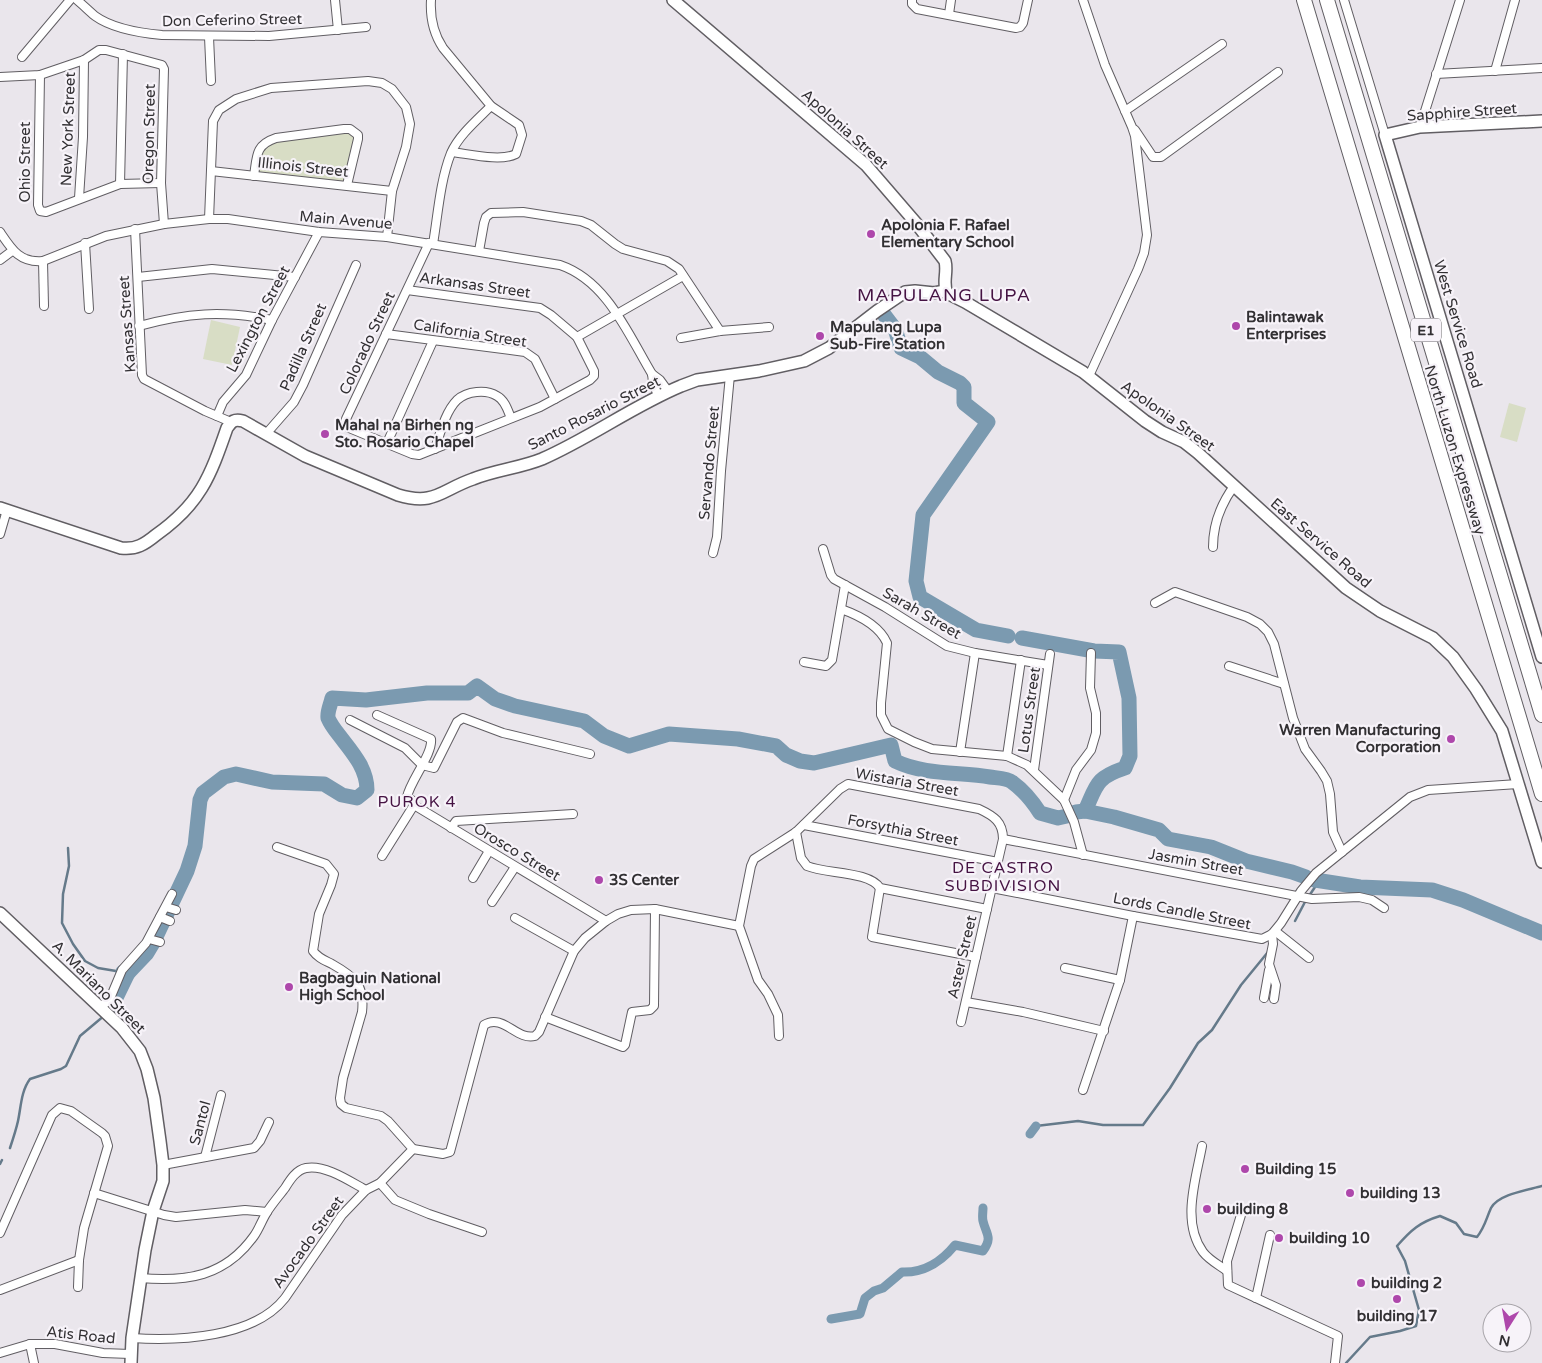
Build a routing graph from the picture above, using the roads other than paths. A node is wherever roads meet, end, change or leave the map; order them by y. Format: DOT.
graph roads {
  1 [pos="70,0"];
  2 [pos="77,0"];
  3 [pos="336,0"];
  4 [pos="431,0"];
  5 [pos="673,0"];
  6 [pos="912,0"];
  7 [pos="951,0"];
  8 [pos="1028,0"];
  9 [pos="1083,0"];
  10 [pos="1304,0"];
  11 [pos="1326,0"];
  12 [pos="1344,0"];
  13 [pos="1460,0"];
  14 [pos="1515,0"];
  15 [pos="949,14"];
  16 [pos="366,27"];
  17 [pos="338,30"];
  18 [pos="209,37"];
  19 [pos="1222,44"];
  20 [pos="123,54"];
  21 [pos="22,57"];
  22 [pos="84,60"];
  23 [pos="1542,68"];
  24 [pos="1495,71"];
  25 [pos="1278,72"];
  26 [pos="1436,74"];
  27 [pos="40,75"];
  28 [pos="0,77"];
  29 [pos="211,81"];
  30 [pos="491,106"];
  31 [pos="1125,111"];
  32 [pos="1542,121"];
  33 [pos="1420,126"];
  34 [pos="1132,127"];
  35 [pos="1385,135"];
  36 [pos="452,152"];
  37 [pos="210,172"];
  38 [pos="254,176"];
  39 [pos="161,183"];
  40 [pos="120,184"];
  41 [pos="347,185"];
  42 [pos="392,191"];
  43 [pos="80,198"];
  44 [pos="209,218"];
  45 [pos="164,224"];
  46 [pos="135,230"];
  47 [pos="0,232"];
  48 [pos="319,232"];
  49 [pos="387,237"];
  50 [pos="431,243"];
  51 [pos="85,244"];
  52 [pos="12,251"];
  53 [pos="479,251"];
  54 [pos="0,260"];
  55 [pos="43,261"];
  56 [pos="356,265"];
  57 [pos="683,276"];
  58 [pos="138,277"];
  59 [pos="295,277"];
  60 [pos="407,290"];
  61 [pos="945,291"];
  62 [pos="44,306"];
  63 [pos="89,309"];
  64 [pos="617,315"];
  65 [pos="272,320"];
  66 [pos="139,326"];
  67 [pos="769,327"];
  68 [pos="720,331"];
  69 [pos="386,334"];
  70 [pos="577,337"];
  71 [pos="681,338"];
  72 [pos="433,341"];
  73 [pos="730,375"];
  74 [pos="594,376"];
  75 [pos="1089,376"];
  76 [pos="663,394"];
  77 [pos="555,399"];
  78 [pos="217,416"];
  79 [pos="511,418"];
  80 [pos="231,422"];
  81 [pos="266,434"];
  82 [pos="387,443"];
  83 [pos="435,449"];
  84 [pos="1234,486"];
  85 [pos="3,509"];
  86 [pos="0,534"];
  87 [pos="1213,546"];
  88 [pos="824,549"];
  89 [pos="713,554"];
  90 [pos="844,585"];
  91 [pos="1155,603"];
  92 [pos="841,609"];
  93 [pos="975,653"];
  94 [pos="1091,653"];
  95 [pos="1050,654"];
  96 [pos="1542,657"];
  97 [pos="1021,660"];
  98 [pos="804,662"];
  99 [pos="1048,665"];
  100 [pos="1229,666"];
  101 [pos="1284,684"];
  102 [pos="377,715"];
  103 [pos="1542,715"];
  104 [pos="350,720"];
  105 [pos="960,752"];
  106 [pos="590,754"];
  107 [pos="1007,756"];
  108 [pos="422,765"];
  109 [pos="1034,770"];
  110 [pos="1518,784"];
  111 [pos="1542,794"];
  112 [pos="1064,800"];
  113 [pos="414,806"];
  114 [pos="573,814"];
  115 [pos="804,825"];
  116 [pos="451,828"];
  117 [pos="796,832"];
  118 [pos="1003,839"];
  119 [pos="277,847"];
  120 [pos="489,851"];
  121 [pos="1342,852"];
  122 [pos="382,856"];
  123 [pos="1083,856"];
  124 [pos="998,862"];
  125 [pos="1542,862"];
  126 [pos="515,867"];
  127 [pos="473,878"];
  128 [pos="880,888"];
  129 [pos="992,888"];
  130 [pos="172,894"];
  131 [pos="1299,895"];
  132 [pos="492,902"];
  133 [pos="1384,908"];
  134 [pos="655,909"];
  135 [pos="987,909"];
  136 [pos="0,913"];
  137 [pos="1132,916"];
  138 [pos="515,918"];
  139 [pos="606,921"];
  140 [pos="739,926"];
  141 [pos="1273,932"];
  142 [pos="574,951"];
  143 [pos="976,957"];
  144 [pos="1309,958"];
  145 [pos="1065,968"];
  146 [pos="1270,968"];
  147 [pos="1120,980"];
  148 [pos="1264,998"];
  149 [pos="1274,999"];
  150 [pos="966,1002"];
  151 [pos="103,1010"];
  152 [pos="545,1017"];
  153 [pos="961,1022"];
  154 [pos="1104,1031"];
  155 [pos="779,1036"];
  156 [pos="1083,1090"];
  157 [pos="221,1095"];
  158 [pos="269,1122"];
  159 [pos="1202,1146"];
  160 [pos="413,1149"];
  161 [pos="205,1157"];
  162 [pos="163,1165"];
  163 [pos="380,1183"];
  164 [pos="366,1190"];
  165 [pos="94,1193"];
  166 [pos="153,1211"];
  167 [pos="267,1212"];
  168 [pos="1241,1215"];
  169 [pos="482,1232"];
  170 [pos="0,1233"];
  171 [pos="1270,1235"];
  172 [pos="79,1260"];
  173 [pos="1228,1271"];
  174 [pos="140,1278"];
  175 [pos="78,1287"];
  176 [pos="0,1290"];
  177 [pos="1256,1298"];
  178 [pos="132,1338"];
  179 [pos="30,1344"];
  180 [pos="0,1353"];
  181 [pos="131,1358"];
  182 [pos="34,1363"];
  183 [pos="1335,1363"];
  1 -- 21 [label="street"];
  2 -- 18 [label="street, Don Ceferino Street"];
  3 -- 17 [label="street"];
  4 -- 30 [label="street"];
  5 -- 61 [label="street, Apolonia Street"];
  6 -- 15 [label="street"];
  7 -- 15 [label="street"];
  8 -- 15 [label="street"];
  9 -- 31 [label="street"];
  10 -- 111 [label="highway, North Luzon Expressway / E1"];
  11 -- 103 [label="highway, North Luzon Expressway / E1"];
  12 -- 35 [label="street, West Service Road"];
  13 -- 26 [label="street"];
  14 -- 24 [label="street"];
  16 -- 17 [label="street, Don Ceferino Street"];
  17 -- 18 [label="street, Don Ceferino Street"];
  18 -- 29 [label="street"];
  19 -- 31 [label="street"];
  20 -- 22 [label="street, Oregon Street"];
  20 -- 39 [label="street, Oregon Street"];
  20 -- 40 [label="street"];
  22 -- 27 [label="street, Oregon Street"];
  22 -- 43 [label="street, New York Street"];
  23 -- 24 [label="street"];
  24 -- 26 [label="street"];
  25 -- 34 [label="street"];
  26 -- 33 [label="street"];
  27 -- 28 [label="street, Oregon Street"];
  27 -- 43 [label="street, Ohio Street"];
  30 -- 36 [label="street, Colorado Street"];
  30 -- 36 [label="street"];
  31 -- 34 [label="street"];
  32 -- 33 [label="street, Sapphire Street"];
  33 -- 35 [label="street, Sapphire Street"];
  34 -- 75 [label="street"];
  35 -- 96 [label="street, West Service Road"];
  36 -- 50 [label="street, Colorado Street"];
  37 -- 38 [label="street, Illinois Street"];
  37 -- 42 [label="street"];
  37 -- 44 [label="street"];
  38 -- 41 [label="street, Illinois Street"];
  38 -- 41 [label="street"];
  39 -- 40 [label="street, Ohio Street"];
  39 -- 45 [label="street, Oregon Street"];
  40 -- 43 [label="street, Ohio Street"];
  41 -- 42 [label="street, Illinois Street"];
  42 -- 49 [label="street"];
  44 -- 45 [label="street, Main Avenue"];
  44 -- 48 [label="street, Main Avenue"];
  45 -- 46 [label="street, Main Avenue"];
  46 -- 51 [label="street, Main Avenue"];
  46 -- 58 [label="street, Kansas Street"];
  47 -- 52 [label="street"];
  48 -- 49 [label="street, Main Avenue"];
  48 -- 59 [label="street, Lexington Street"];
  49 -- 50 [label="street, Main Avenue"];
  50 -- 53 [label="street, Main Avenue"];
  50 -- 60 [label="street, Colorado Street"];
  51 -- 55 [label="street, Main Avenue"];
  51 -- 63 [label="street"];
  52 -- 54 [label="street"];
  52 -- 55 [label="street"];
  53 -- 57 [label="street"];
  53 -- 64 [label="street, Main Avenue"];
  55 -- 62 [label="street"];
  56 -- 81 [label="street, Padilla Street"];
  57 -- 64 [label="street"];
  57 -- 68 [label="street"];
  58 -- 59 [label="street"];
  58 -- 66 [label="street, Kansas Street"];
  59 -- 65 [label="street, Lexington Street"];
  60 -- 69 [label="street, Colorado Street"];
  60 -- 70 [label="street, Arkansas Street"];
  61 -- 73 [label="street, Santo Rosario Street"];
  61 -- 75 [label="street, Apolonia Street"];
  64 -- 70 [label="street"];
  64 -- 76 [label="street, Main Avenue"];
  65 -- 66 [label="street"];
  65 -- 78 [label="street, Lexington Street"];
  66 -- 78 [label="street, Kansas Street"];
  67 -- 68 [label="street"];
  68 -- 71 [label="street"];
  69 -- 72 [label="street, California Street"];
  69 -- 82 [label="street, Colorado Street"];
  70 -- 74 [label="street, Arkansas Street"];
  72 -- 77 [label="street, California Street"];
  72 -- 82 [label="street"];
  73 -- 76 [label="street, Santo Rosario Street"];
  73 -- 89 [label="street, Servando Street"];
  74 -- 77 [label="street, Colorado Street"];
  75 -- 84 [label="street, Apolonia Street"];
  76 -- 81 [label="street, Santo Rosario Street"];
  77 -- 79 [label="street, Colorado Street"];
  78 -- 80 [label="street, Kansas Street"];
  79 -- 83 [label="street, Colorado Street"];
  79 -- 83 [label="street"];
  80 -- 81 [label="street, Santo Rosario Street"];
  80 -- 85 [label="street"];
  82 -- 83 [label="street, Colorado Street"];
  84 -- 87 [label="street"];
  84 -- 110 [label="street, East Service Road"];
  85 -- 86 [label="street"];
  88 -- 90 [label="street, Sarah Street"];
  90 -- 92 [label="street"];
  90 -- 93 [label="street, Sarah Street"];
  91 -- 101 [label="street"];
  92 -- 98 [label="street"];
  92 -- 105 [label="street"];
  93 -- 97 [label="street, Sarah Street"];
  93 -- 105 [label="street"];
  94 -- 112 [label="street"];
  95 -- 99 [label="street, Lotus Street"];
  97 -- 99 [label="street, Sarah Street"];
  97 -- 107 [label="street"];
  99 -- 109 [label="street, Lotus Street"];
  100 -- 101 [label="street"];
  101 -- 121 [label="street"];
  102 -- 108 [label="street"];
  104 -- 108 [label="street"];
  105 -- 107 [label="street"];
  106 -- 108 [label="street"];
  107 -- 109 [label="street"];
  108 -- 113 [label="street"];
  109 -- 112 [label="street"];
  110 -- 121 [label="street"];
  110 -- 125 [label="street, East Service Road"];
  112 -- 123 [label="street"];
  113 -- 116 [label="street, Orosco Street"];
  113 -- 122 [label="street"];
  114 -- 116 [label="street"];
  115 -- 117 [label="street"];
  115 -- 118 [label="street, Wistaria Street"];
  115 -- 124 [label="street, Forsythia Street"];
  116 -- 120 [label="street, Orosco Street"];
  117 -- 128 [label="street"];
  117 -- 140 [label="street"];
  118 -- 123 [label="street, Jasmin Street"];
  118 -- 124 [label="street, Aster Street"];
  119 -- 160 [label="street"];
  120 -- 126 [label="street, Orosco Street"];
  120 -- 127 [label="street"];
  121 -- 131 [label="street"];
  123 -- 131 [label="street, Jasmin Street"];
  124 -- 129 [label="street, Aster Street"];
  126 -- 132 [label="street"];
  126 -- 139 [label="street, Orosco Street"];
  128 -- 135 [label="street"];
  128 -- 143 [label="street"];
  129 -- 135 [label="street, Aster Street"];
  129 -- 137 [label="street, Lords Candle Street"];
  130 -- 151 [label="street"];
  131 -- 133 [label="street, Jasmin Street"];
  131 -- 141 [label="street"];
  134 -- 139 [label="street"];
  134 -- 140 [label="street"];
  134 -- 152 [label="street"];
  135 -- 143 [label="street, Aster Street"];
  136 -- 151 [label="street, A. Mariano Street"];
  137 -- 141 [label="street, Lords Candle Street"];
  137 -- 147 [label="street"];
  138 -- 142 [label="street"];
  139 -- 142 [label="street"];
  140 -- 155 [label="street"];
  141 -- 144 [label="street"];
  141 -- 146 [label="street"];
  142 -- 152 [label="street"];
  143 -- 150 [label="street, Aster Street"];
  145 -- 147 [label="street"];
  146 -- 148 [label="street"];
  146 -- 149 [label="street"];
  147 -- 154 [label="street"];
  150 -- 153 [label="street, Aster Street"];
  150 -- 154 [label="street"];
  151 -- 162 [label="street, A. Mariano Street"];
  152 -- 160 [label="street"];
  154 -- 156 [label="street"];
  157 -- 161 [label="street, Santol"];
  158 -- 161 [label="street"];
  159 -- 173 [label="street"];
  160 -- 163 [label="street, Avocado Street"];
  161 -- 162 [label="street"];
  162 -- 166 [label="street, A. Mariano Street"];
  163 -- 164 [label="street, Avocado Street"];
  163 -- 169 [label="street"];
  164 -- 167 [label="street"];
  164 -- 178 [label="street, Avocado Street"];
  165 -- 166 [label="street"];
  165 -- 170 [label="street"];
  165 -- 172 [label="street"];
  166 -- 167 [label="street"];
  166 -- 174 [label="street, A. Mariano Street"];
  167 -- 174 [label="street"];
  168 -- 173 [label="street"];
  171 -- 177 [label="street"];
  172 -- 175 [label="street"];
  172 -- 176 [label="street"];
  173 -- 177 [label="street"];
  174 -- 178 [label="street, A. Mariano Street"];
  177 -- 183 [label="street"];
  178 -- 181 [label="street, A. Mariano Street"];
  179 -- 180 [label="street, Atis Road"];
  179 -- 181 [label="street, Atis Road"];
  179 -- 182 [label="street"];
}
